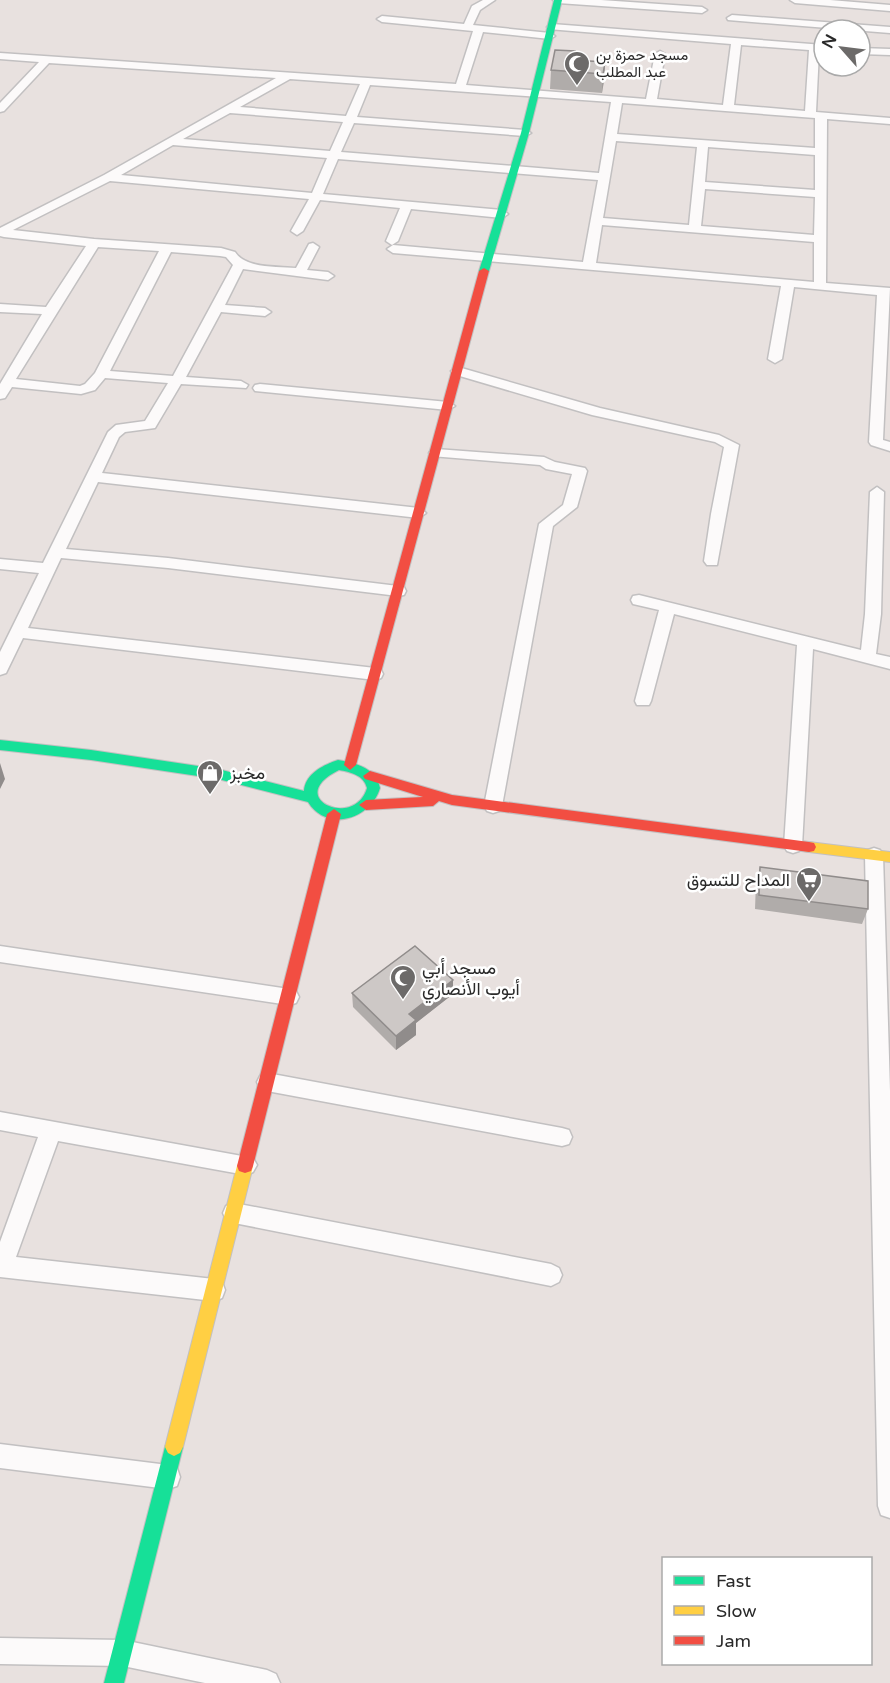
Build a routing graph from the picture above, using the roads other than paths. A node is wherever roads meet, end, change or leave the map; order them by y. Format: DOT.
graph roads {
  1 [pos="490,0"];
  2 [pos="558,0"];
  3 [pos="795,0"];
  4 [pos="838,4"];
  5 [pos="890,8"];
  6 [pos="702,10"];
  7 [pos="732,18"];
  8 [pos="838,18"];
  9 [pos="382,19"];
  10 [pos="812,26"];
  11 [pos="467,28"];
  12 [pos="479,29"];
  13 [pos="872,29"];
  14 [pos="890,30"];
  15 [pos="551,31"];
  16 [pos="736,42"];
  17 [pos="812,47"];
  18 [pos="872,51"];
  19 [pos="890,52"];
  20 [pos="660,54"];
  21 [pos="0,56"];
  22 [pos="47,59"];
  23 [pos="286,77"];
  24 [pos="818,78"];
  25 [pos="366,82"];
  26 [pos="460,88"];
  27 [pos="534,93"];
  28 [pos="617,100"];
  29 [pos="651,103"];
  30 [pos="728,108"];
  31 [pos="0,109"];
  32 [pos="230,110"];
  33 [pos="816,115"];
  34 [pos="350,119"];
  35 [pos="890,121"];
  36 [pos="525,132"];
  37 [pos="611,137"];
  38 [pos="173,142"];
  39 [pos="703,144"];
  40 [pos="821,152"];
  41 [pos="335,156"];
  42 [pos="514,171"];
  43 [pos="108,177"];
  44 [pos="604,177"];
  45 [pos="699,185"];
  46 [pos="821,194"];
  47 [pos="316,196"];
  48 [pos="407,205"];
  49 [pos="502,214"];
  50 [pos="596,221"];
  51 [pos="695,229"];
  52 [pos="297,231"];
  53 [pos="3,234"];
  54 [pos="821,239"];
  55 [pos="94,243"];
  56 [pos="313,247"];
  57 [pos="167,249"];
  58 [pos="488,257"];
  59 [pos="240,264"];
  60 [pos="589,265"];
  61 [pos="300,272"];
  62 [pos="328,276"];
  63 [pos="788,283"];
  64 [pos="820,286"];
  65 [pos="887,292"];
  66 [pos="0,308"];
  67 [pos="217,308"];
  68 [pos="50,311"];
  69 [pos="265,312"];
  70 [pos="776,359"];
  71 [pos="458,371"];
  72 [pos="101,374"];
  73 [pos="177,379"];
  74 [pos="8,382"];
  75 [pos="241,385"];
  76 [pos="260,388"];
  77 [pos="0,395"];
  78 [pos="448,406"];
  79 [pos="890,447"];
  80 [pos="436,453"];
  81 [pos="93,477"];
  82 [pos="877,492"];
  83 [pos="419,513"];
  84 [pos="56,552"];
  85 [pos="712,561"];
  86 [pos="0,564"];
  87 [pos="49,569"];
  88 [pos="398,591"];
  89 [pos="639,600"];
  90 [pos="668,607"];
  91 [pos="18,632"];
  92 [pos="805,642"];
  93 [pos="868,657"];
  94 [pos="890,663"];
  95 [pos="0,669"];
  96 [pos="375,674"];
  97 [pos="644,701"];
  98 [pos="0,745"];
  99 [pos="350,765"];
  100 [pos="218,774"];
  101 [pos="273,774"];
  102 [pos="370,776"];
  103 [pos="310,798"];
  104 [pos="452,800"];
  105 [pos="366,805"];
  106 [pos="493,806"];
  107 [pos="334,814"];
  108 [pos="793,846"];
  109 [pos="882,856"];
  110 [pos="0,954"];
  111 [pos="289,997"];
  112 [pos="267,1082"];
  113 [pos="0,1121"];
  114 [pos="51,1130"];
  115 [pos="562,1137"];
  116 [pos="246,1165"];
  117 [pos="234,1213"];
  118 [pos="1,1267"];
  119 [pos="552,1275"];
  120 [pos="214,1290"];
  121 [pos="0,1456"];
  122 [pos="168,1477"];
  123 [pos="890,1506"];
  124 [pos="0,1652"];
  125 [pos="123,1653"];
  126 [pos="114,1683"];
  127 [pos="267,1683"];
  1 -- 11 [label="street"];
  2 -- 6 [label="street"];
  2 -- 15 [label="street"];
  3 -- 4 [label="street"];
  4 -- 5 [label="street"];
  4 -- 8 [label="street"];
  7 -- 10 [label="street"];
  9 -- 11 [label="street"];
  11 -- 12 [label="street"];
  12 -- 15 [label="street"];
  12 -- 26 [label="street"];
  13 -- 14 [label="street"];
  15 -- 16 [label="street"];
  15 -- 27 [label="street"];
  16 -- 17 [label="street"];
  16 -- 30 [label="street"];
  18 -- 19 [label="street"];
  20 -- 29 [label="street"];
  21 -- 22 [label="street"];
  22 -- 23 [label="street"];
  22 -- 31 [label="street"];
  23 -- 25 [label="street"];
  23 -- 32 [label="street"];
  24 -- 33 [label="street"];
  25 -- 26 [label="street"];
  25 -- 34 [label="street"];
  26 -- 27 [label="street"];
  27 -- 28 [label="street"];
  27 -- 36 [label="street"];
  28 -- 29 [label="street"];
  28 -- 37 [label="street"];
  29 -- 30 [label="street"];
  30 -- 33 [label="street"];
  32 -- 34 [label="street"];
  32 -- 38 [label="street"];
  33 -- 35 [label="street"];
  33 -- 40 [label="street"];
  34 -- 36 [label="street"];
  34 -- 41 [label="street"];
  36 -- 42 [label="street"];
  37 -- 39 [label="street"];
  37 -- 44 [label="street"];
  38 -- 41 [label="street"];
  38 -- 43 [label="street"];
  39 -- 40 [label="street"];
  39 -- 45 [label="street"];
  40 -- 46 [label="street"];
  41 -- 42 [label="street"];
  41 -- 47 [label="street"];
  42 -- 44 [label="street"];
  42 -- 49 [label="street"];
  43 -- 47 [label="street"];
  43 -- 53 [label="street"];
  44 -- 50 [label="street"];
  45 -- 46 [label="street"];
  45 -- 51 [label="street"];
  46 -- 54 [label="street"];
  47 -- 48 [label="street"];
  47 -- 52 [label="street"];
  48 -- 49 [label="street"];
  48 -- 58 [label="street"];
  49 -- 58 [label="street"];
  50 -- 51 [label="street"];
  50 -- 60 [label="street"];
  51 -- 54 [label="street"];
  53 -- 55 [label="street"];
  54 -- 64 [label="street"];
  55 -- 57 [label="street"];
  55 -- 68 [label="street"];
  56 -- 61 [label="street"];
  57 -- 59 [label="street"];
  57 -- 72 [label="street"];
  58 -- 60 [label="street"];
  58 -- 71 [label="street"];
  59 -- 61 [label="street"];
  59 -- 67 [label="street"];
  60 -- 63 [label="street"];
  61 -- 62 [label="street"];
  63 -- 64 [label="street"];
  63 -- 70 [label="street"];
  64 -- 65 [label="street"];
  65 -- 79 [label="street"];
  66 -- 68 [label="street"];
  67 -- 69 [label="street"];
  67 -- 73 [label="street"];
  68 -- 74 [label="street"];
  71 -- 78 [label="street"];
  71 -- 85 [label="street"];
  72 -- 73 [label="street"];
  72 -- 74 [label="street"];
  73 -- 75 [label="street"];
  73 -- 81 [label="street"];
  74 -- 77 [label="street"];
  76 -- 78 [label="street"];
  78 -- 80 [label="street"];
  80 -- 83 [label="street"];
  80 -- 106 [label="street"];
  81 -- 83 [label="street"];
  81 -- 84 [label="street"];
  82 -- 93 [label="street"];
  83 -- 88 [label="street"];
  84 -- 87 [label="street"];
  84 -- 88 [label="street"];
  86 -- 87 [label="street"];
  87 -- 91 [label="street"];
  88 -- 96 [label="street"];
  89 -- 90 [label="street"];
  90 -- 92 [label="street"];
  90 -- 97 [label="street"];
  91 -- 95 [label="street"];
  91 -- 96 [label="street"];
  92 -- 93 [label="street"];
  92 -- 108 [label="street"];
  93 -- 94 [label="street"];
  96 -- 99 [label="street"];
  98 -- 100 [label="street"];
  99 -- 102 [label="street"];
  99 -- 103 [label="street"];
  100 -- 101 [label="street"];
  100 -- 103 [label="street"];
  102 -- 104 [label="street"];
  102 -- 105 [label="street"];
  103 -- 107 [label="street"];
  104 -- 105 [label="street"];
  104 -- 106 [label="street"];
  105 -- 107 [label="street"];
  106 -- 108 [label="street"];
  107 -- 111 [label="street"];
  108 -- 109 [label="street"];
  109 -- 123 [label="street"];
  110 -- 111 [label="street"];
  111 -- 112 [label="street"];
  112 -- 115 [label="street"];
  112 -- 116 [label="street"];
  113 -- 114 [label="street"];
  114 -- 116 [label="street"];
  114 -- 118 [label="street"];
  116 -- 117 [label="street"];
  117 -- 119 [label="street"];
  117 -- 120 [label="street"];
  118 -- 120 [label="street"];
  120 -- 122 [label="street"];
  121 -- 122 [label="street"];
  122 -- 125 [label="street"];
  124 -- 125 [label="street"];
  125 -- 126 [label="street"];
  125 -- 127 [label="street"];
}
